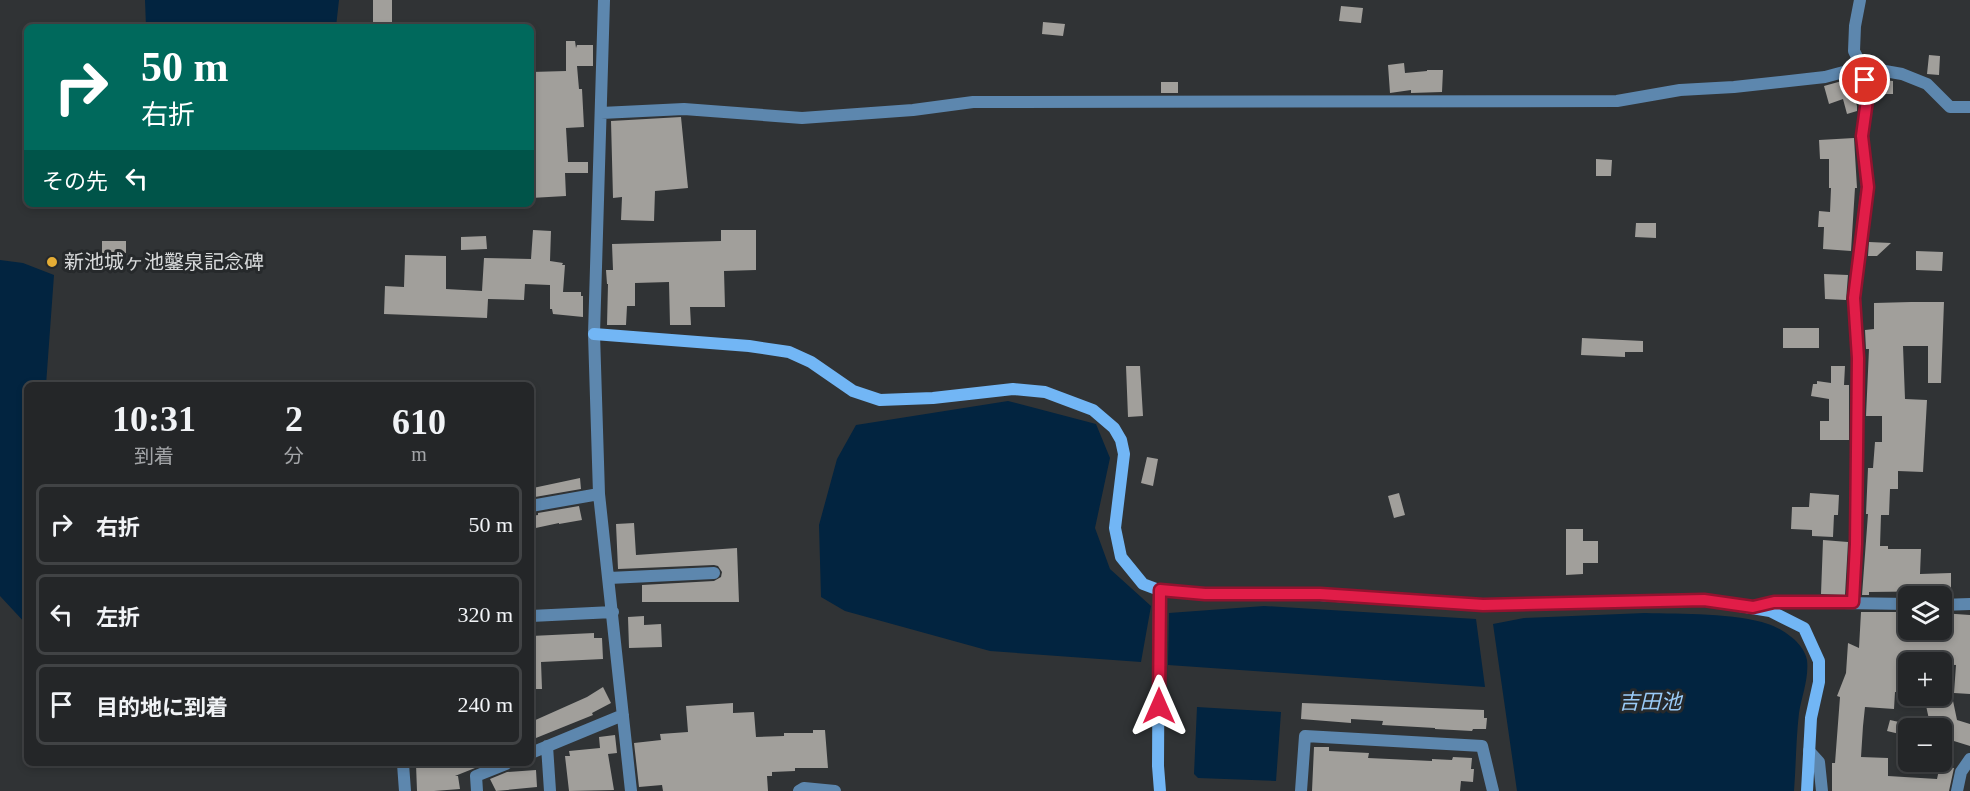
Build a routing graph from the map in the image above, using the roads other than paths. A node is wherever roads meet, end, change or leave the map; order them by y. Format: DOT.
graph roads {
  1 [pos="604,0"];
  2 [pos="1860,0"];
  3 [pos="1862,68"];
  4 [pos="1970,107"];
  5 [pos="601,113"];
  6 [pos="594,334"];
  7 [pos="599,494"];
  8 [pos="534,505"];
  9 [pos="714,573"];
  10 [pos="609,578"];
  11 [pos="1160,590"];
  12 [pos="1853,602"];
  13 [pos="1898,604"];
  14 [pos="1970,604"];
  15 [pos="1952,605"];
  16 [pos="1753,607"];
  17 [pos="613,612"];
  18 [pos="534,616"];
  19 [pos="623,715"];
  20 [pos="547,746"];
  21 [pos="1809,751"];
  22 [pos="534,752"];
  23 [pos="1970,759"];
  24 [pos="403,766"];
  25 [pos="501,766"];
  26 [pos="405,791"];
  27 [pos="477,791"];
  28 [pos="550,791"];
  29 [pos="631,791"];
  30 [pos="799,791"];
  31 [pos="835,791"];
  32 [pos="1160,791"];
  33 [pos="1301,791"];
  34 [pos="1493,791"];
  35 [pos="1807,791"];
  36 [pos="1822,791"];
  37 [pos="1957,791"];
  1 -- 5 [label="street"];
  2 -- 3 [label="street"];
  3 -- 4 [label="street"];
  3 -- 5 [label="street"];
  3 -- 12 [label="street"];
  5 -- 6 [label="street"];
  6 -- 7 [label="street"];
  6 -- 11 [label="street"];
  7 -- 8 [label="street"];
  7 -- 10 [label="street"];
  9 -- 10 [label="street"];
  10 -- 17 [label="street"];
  11 -- 16 [label="street"];
  11 -- 32 [label="street"];
  12 -- 13 [label="street"];
  12 -- 16 [label="street"];
  14 -- 15 [label="street"];
  16 -- 21 [label="street"];
  17 -- 18 [label="street"];
  17 -- 19 [label="street"];
  19 -- 20 [label="street"];
  19 -- 29 [label="street"];
  20 -- 22 [label="street"];
  20 -- 28 [label="street"];
  21 -- 35 [label="street"];
  21 -- 36 [label="street"];
  23 -- 37 [label="street"];
  24 -- 26 [label="street"];
  25 -- 27 [label="street"];
  30 -- 31 [label="street"];
  33 -- 34 [label="street"];
}
